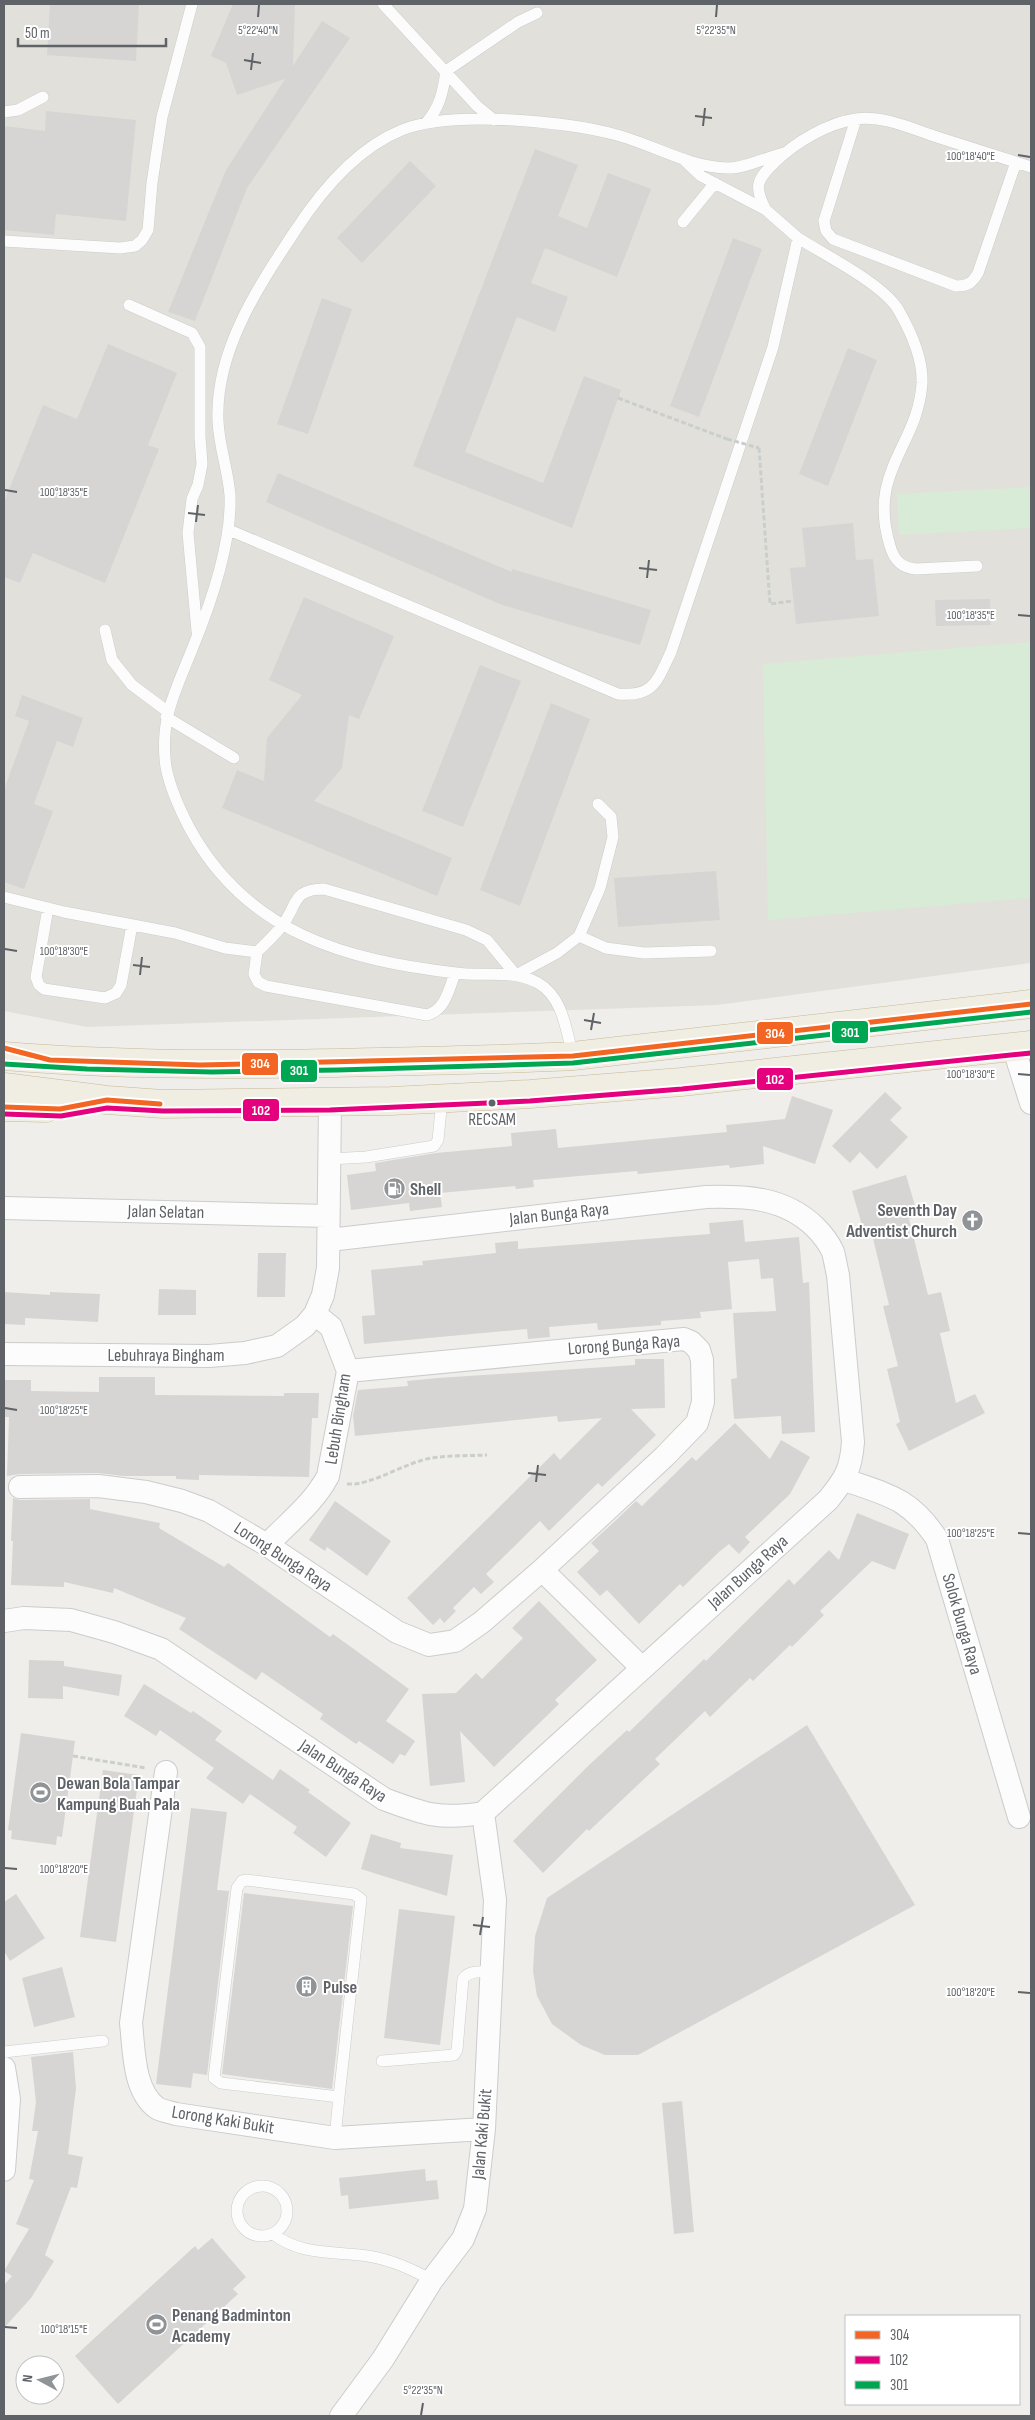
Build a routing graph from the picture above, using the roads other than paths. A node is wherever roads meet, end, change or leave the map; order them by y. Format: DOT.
graph roads {
  1 [pos="192,4"];
  2 [pos="383,4"];
  3 [pos="537,13"];
  4 [pos="446,71"];
  5 [pos="43,97"];
  6 [pos="4,112"];
  7 [pos="856,119"];
  8 [pos="494,120"];
  9 [pos="426,123"];
  10 [pos="784,153"];
  11 [pos="684,160"];
  12 [pos="1016,162"];
  13 [pos="1031,167"];
  14 [pos="715,183"];
  15 [pos="766,210"];
  16 [pos="683,222"];
  17 [pos="798,238"];
  18 [pos="4,241"];
  19 [pos="129,304"];
  20 [pos="229,530"];
  21 [pos="977,566"];
  22 [pos="105,630"];
  23 [pos="198,635"];
  24 [pos="166,714"];
  25 [pos="234,758"];
  26 [pos="598,804"];
  27 [pos="4,897"];
  28 [pos="48,908"];
  29 [pos="132,925"];
  30 [pos="283,925"];
  31 [pos="579,936"];
  32 [pos="711,951"];
  33 [pos="257,952"];
  34 [pos="455,973"];
  35 [pos="516,975"];
  36 [pos="1031,1004"];
  37 [pos="1022,1046"];
  38 [pos="4,1048"];
  39 [pos="4,1056"];
  40 [pos="573,1056"];
  41 [pos="50,1060"];
  42 [pos="4,1087"];
  43 [pos="442,1099"];
  44 [pos="107,1100"];
  45 [pos="330,1103"];
  46 [pos="1031,1103"];
  47 [pos="4,1107"];
  48 [pos="330,1159"];
  49 [pos="4,1208"];
  50 [pos="328,1216"];
  51 [pos="329,1240"];
  52 [pos="315,1314"];
  53 [pos="4,1354"];
  54 [pos="348,1371"];
  55 [pos="845,1480"];
  56 [pos="20,1487"];
  57 [pos="267,1545"];
  58 [pos="542,1570"];
  59 [pos="4,1621"];
  60 [pos="642,1668"];
  61 [pos="166,1772"];
  62 [pos="483,1813"];
  63 [pos="1019,1817"];
  64 [pos="491,1972"];
  65 [pos="103,2042"];
  66 [pos="4,2052"];
  67 [pos="382,2061"];
  68 [pos="4,2068"];
  69 [pos="339,2097"];
  70 [pos="484,2129"];
  71 [pos="335,2138"];
  72 [pos="4,2170"];
  73 [pos="273,2234"];
  74 [pos="432,2280"];
  75 [pos="341,2416"];
  1 -- 18 [label="lane"];
  2 -- 4 [label="lane"];
  3 -- 4 [label="lane"];
  4 -- 8 [label="lane"];
  4 -- 9 [label="lane"];
  5 -- 6 [label="lane"];
  7 -- 10 [label="lane"];
  7 -- 12 [label="lane"];
  7 -- 12 [label="lane"];
  8 -- 9 [label="lane"];
  8 -- 11 [label="lane"];
  9 -- 20 [label="lane"];
  10 -- 11 [label="lane"];
  10 -- 15 [label="lane"];
  11 -- 14 [label="lane"];
  12 -- 13 [label="lane"];
  14 -- 15 [label="lane"];
  14 -- 16 [label="lane"];
  15 -- 17 [label="lane"];
  17 -- 20 [label="lane"];
  17 -- 21 [label="lane"];
  19 -- 23 [label="lane"];
  20 -- 23 [label="lane"];
  22 -- 24 [label="lane"];
  23 -- 24 [label="lane"];
  24 -- 25 [label="lane"];
  24 -- 30 [label="lane"];
  26 -- 31 [label="lane"];
  27 -- 28 [label="lane"];
  28 -- 29 [label="lane"];
  28 -- 29 [label="lane"];
  29 -- 33 [label="lane"];
  30 -- 33 [label="lane"];
  30 -- 34 [label="lane"];
  30 -- 35 [label="lane"];
  31 -- 32 [label="lane"];
  31 -- 35 [label="lane"];
  33 -- 34 [label="lane"];
  34 -- 35 [label="lane"];
  35 -- 40 [label="lane"];
  36 -- 40 [label="highway"];
  37 -- 43 [label="highway"];
  37 -- 46 [label="street"];
  38 -- 41 [label="highway"];
  39 -- 41 [label="highway"];
  40 -- 41 [label="highway"];
  42 -- 44 [label="highway"];
  43 -- 45 [label="highway"];
  43 -- 48 [label="lane"];
  44 -- 45 [label="highway"];
  44 -- 47 [label="highway"];
  45 -- 48 [label="street"];
  48 -- 50 [label="street"];
  49 -- 50 [label="street, Jalan Selatan"];
  50 -- 51 [label="street"];
  51 -- 52 [label="street"];
  51 -- 55 [label="street, Jalan Bunga Raya"];
  52 -- 53 [label="street, Lebuhraya Bingham"];
  52 -- 54 [label="street, Lebuh Bingham"];
  54 -- 57 [label="street, Lebuh Bingham"];
  54 -- 58 [label="street, Lorong Bunga Raya"];
  55 -- 60 [label="street, Jalan Bunga Raya"];
  55 -- 63 [label="street, Solok Bunga Raya"];
  56 -- 57 [label="street, Lorong Bunga Raya"];
  57 -- 58 [label="street, Lorong Bunga Raya"];
  58 -- 60 [label="street"];
  59 -- 62 [label="street, Jalan Bunga Raya"];
  60 -- 62 [label="street, Jalan Bunga Raya"];
  61 -- 71 [label="street, Lorong Kaki Bukit"];
  62 -- 64 [label="street, Jalan Kaki Bukit"];
  64 -- 67 [label="lane"];
  64 -- 70 [label="street, Jalan Kaki Bukit"];
  65 -- 66 [label="lane"];
  68 -- 72 [label="street"];
  69 -- 69 [label="lane"];
  69 -- 71 [label="lane"];
  70 -- 71 [label="street, Lorong Kaki Bukit"];
  70 -- 74 [label="street, Jalan Kaki Bukit"];
  73 -- 73 [label="lane"];
  73 -- 74 [label="lane"];
  74 -- 75 [label="street, Jalan Kaki Bukit"];
}
